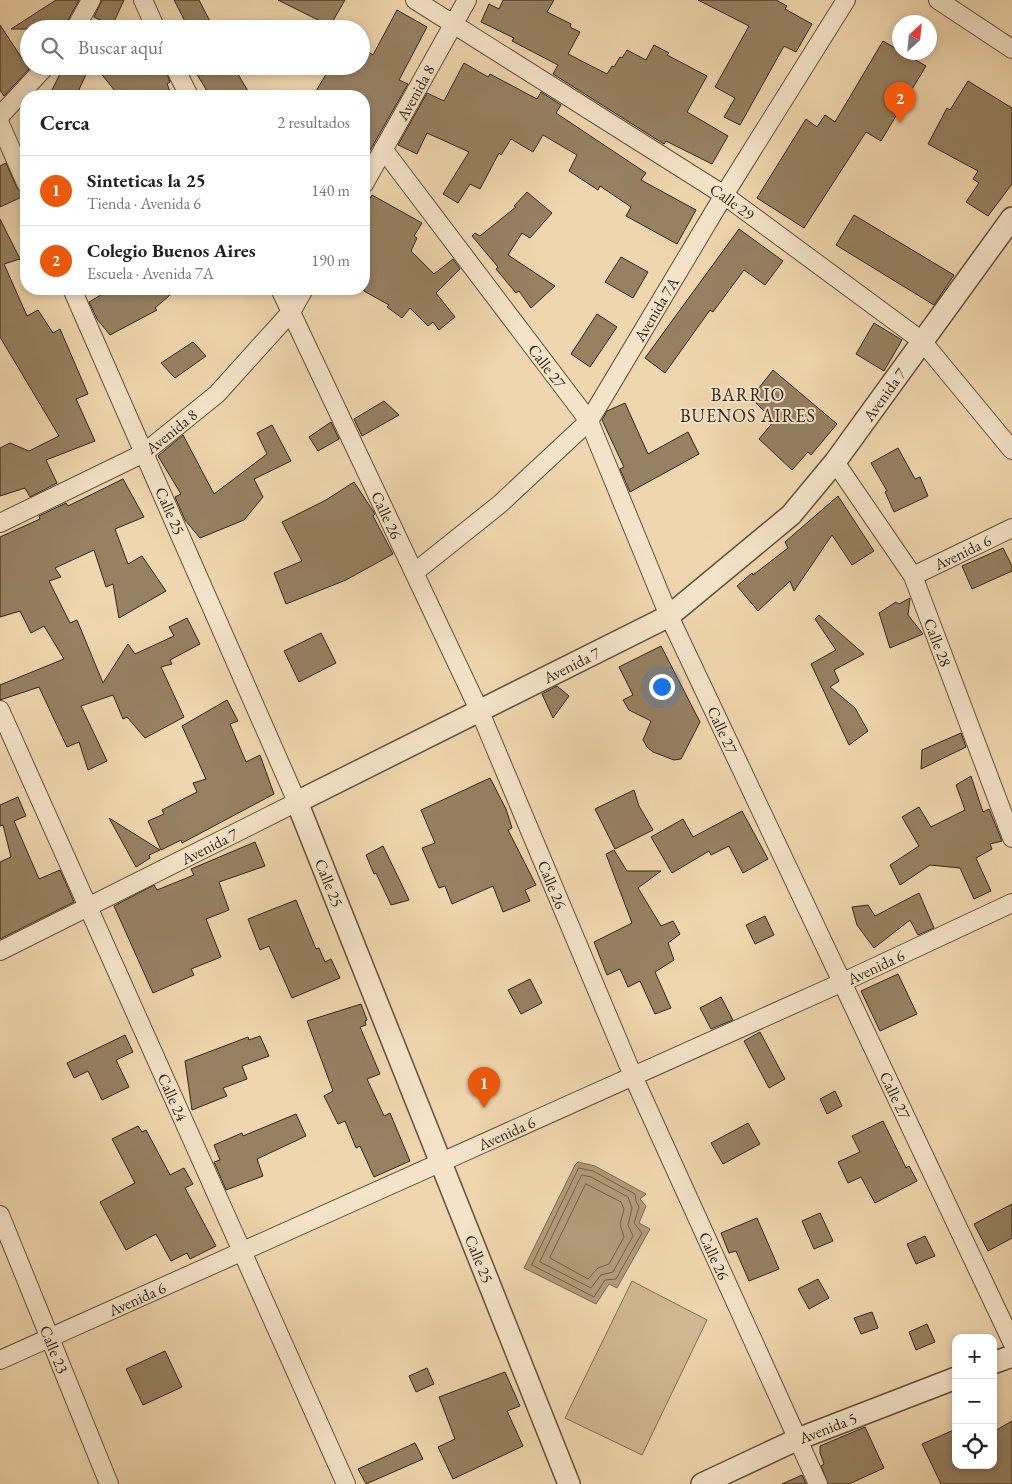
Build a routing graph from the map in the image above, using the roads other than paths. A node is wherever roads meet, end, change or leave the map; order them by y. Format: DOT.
graph roads {
  1 [pos="92,0"];
  2 [pos="143,0"];
  3 [pos="415,0"];
  4 [pos="467,0"];
  5 [pos="846,0"];
  6 [pos="938,0"];
  7 [pos="80,20"];
  8 [pos="152,20"];
  9 [pos="455,24"];
  10 [pos="1012,49"];
  11 [pos="38,75"];
  12 [pos="178,75"];
  13 [pos="24,90"];
  14 [pos="186,90"];
  15 [pos="20,94"];
  16 [pos="0,116"];
  17 [pos="0,124"];
  18 [pos="383,149"];
  19 [pos="20,170"];
  20 [pos="370,173"];
  21 [pos="724,195"];
  22 [pos="1012,218"];
  23 [pos="75,295"];
  24 [pos="283,295"];
  25 [pos="301,295"];
  26 [pos="291,312"];
  27 [pos="922,341"];
  28 [pos="590,421"];
  29 [pos="1012,450"];
  30 [pos="144,453"];
  31 [pos="835,462"];
  32 [pos="0,523"];
  33 [pos="1012,528"];
  34 [pos="415,572"];
  35 [pos="913,576"];
  36 [pos="669,616"];
  37 [pos="0,710"];
  38 [pos="480,712"];
  39 [pos="297,802"];
  40 [pos="1012,838"];
  41 [pos="1012,903"];
  42 [pos="88,908"];
  43 [pos="0,951"];
  44 [pos="843,982"];
  45 [pos="633,1076"];
  46 [pos="440,1163"];
  47 [pos="0,1215"];
  48 [pos="242,1252"];
  49 [pos="49,1338"];
  50 [pos="1012,1342"];
  51 [pos="1012,1356"];
  52 [pos="0,1360"];
  53 [pos="997,1362"];
  54 [pos="953,1379"];
  55 [pos="798,1439"];
  56 [pos="109,1484"];
  57 [pos="346,1484"];
  58 [pos="569,1484"];
  59 [pos="702,1484"];
  60 [pos="818,1484"];
  1 -- 7 [label="street"];
  2 -- 8 [label="street"];
  3 -- 9 [label="street, Calle 29"];
  4 -- 9 [label="street, Avenida 8"];
  5 -- 21 [label="street, Avenida 7A"];
  6 -- 10 [label="street"];
  9 -- 18 [label="street, Avenida 8"];
  9 -- 21 [label="street, Calle 29"];
  11 -- 13 [label="street"];
  12 -- 14 [label="street"];
  15 -- 16 [label="street"];
  17 -- 19 [label="street"];
  18 -- 20 [label="street, Avenida 8"];
  18 -- 28 [label="street, Calle 27"];
  21 -- 27 [label="street, Calle 29"];
  21 -- 28 [label="street, Avenida 7A"];
  22 -- 27 [label="street, Avenida 7"];
  23 -- 30 [label="street, Calle 25"];
  24 -- 26 [label="street, Calle 26"];
  25 -- 26 [label="street, Avenida 8"];
  26 -- 30 [label="street, Avenida 8"];
  26 -- 34 [label="street, Calle 26"];
  27 -- 29 [label="street, Calle 29"];
  27 -- 31 [label="street, Avenida 7"];
  28 -- 34 [label="street, Avenida 7A"];
  28 -- 36 [label="street, Calle 27"];
  30 -- 32 [label="street, Avenida 8"];
  30 -- 39 [label="street, Calle 25"];
  31 -- 35 [label="street, Calle 28"];
  31 -- 36 [label="street, Avenida 7"];
  33 -- 35 [label="street, Avenida 6"];
  34 -- 38 [label="street, Calle 26"];
  35 -- 40 [label="street, Calle 28"];
  36 -- 38 [label="street, Avenida 7"];
  36 -- 44 [label="street, Calle 27"];
  37 -- 42 [label="street, Calle 24"];
  38 -- 39 [label="street, Avenida 7"];
  38 -- 45 [label="street, Calle 26"];
  39 -- 42 [label="street, Avenida 7"];
  39 -- 46 [label="street, Calle 25"];
  41 -- 44 [label="street, Avenida 6"];
  42 -- 43 [label="street, Avenida 7"];
  42 -- 48 [label="street, Calle 24"];
  44 -- 45 [label="street, Avenida 6"];
  44 -- 50 [label="street, Calle 27"];
  45 -- 46 [label="street, Avenida 6"];
  45 -- 55 [label="street, Calle 26"];
  46 -- 48 [label="street, Avenida 6"];
  46 -- 58 [label="street, Calle 25"];
  47 -- 49 [label="street, Calle 23"];
  48 -- 49 [label="street, Avenida 6"];
  48 -- 57 [label="street, Calle 24"];
  49 -- 52 [label="street, Avenida 6"];
  49 -- 56 [label="street, Calle 23"];
  51 -- 53 [label="street"];
  54 -- 55 [label="street, Avenida 5"];
  55 -- 59 [label="street, Avenida 5"];
  55 -- 60 [label="street, Calle 26"];
}
